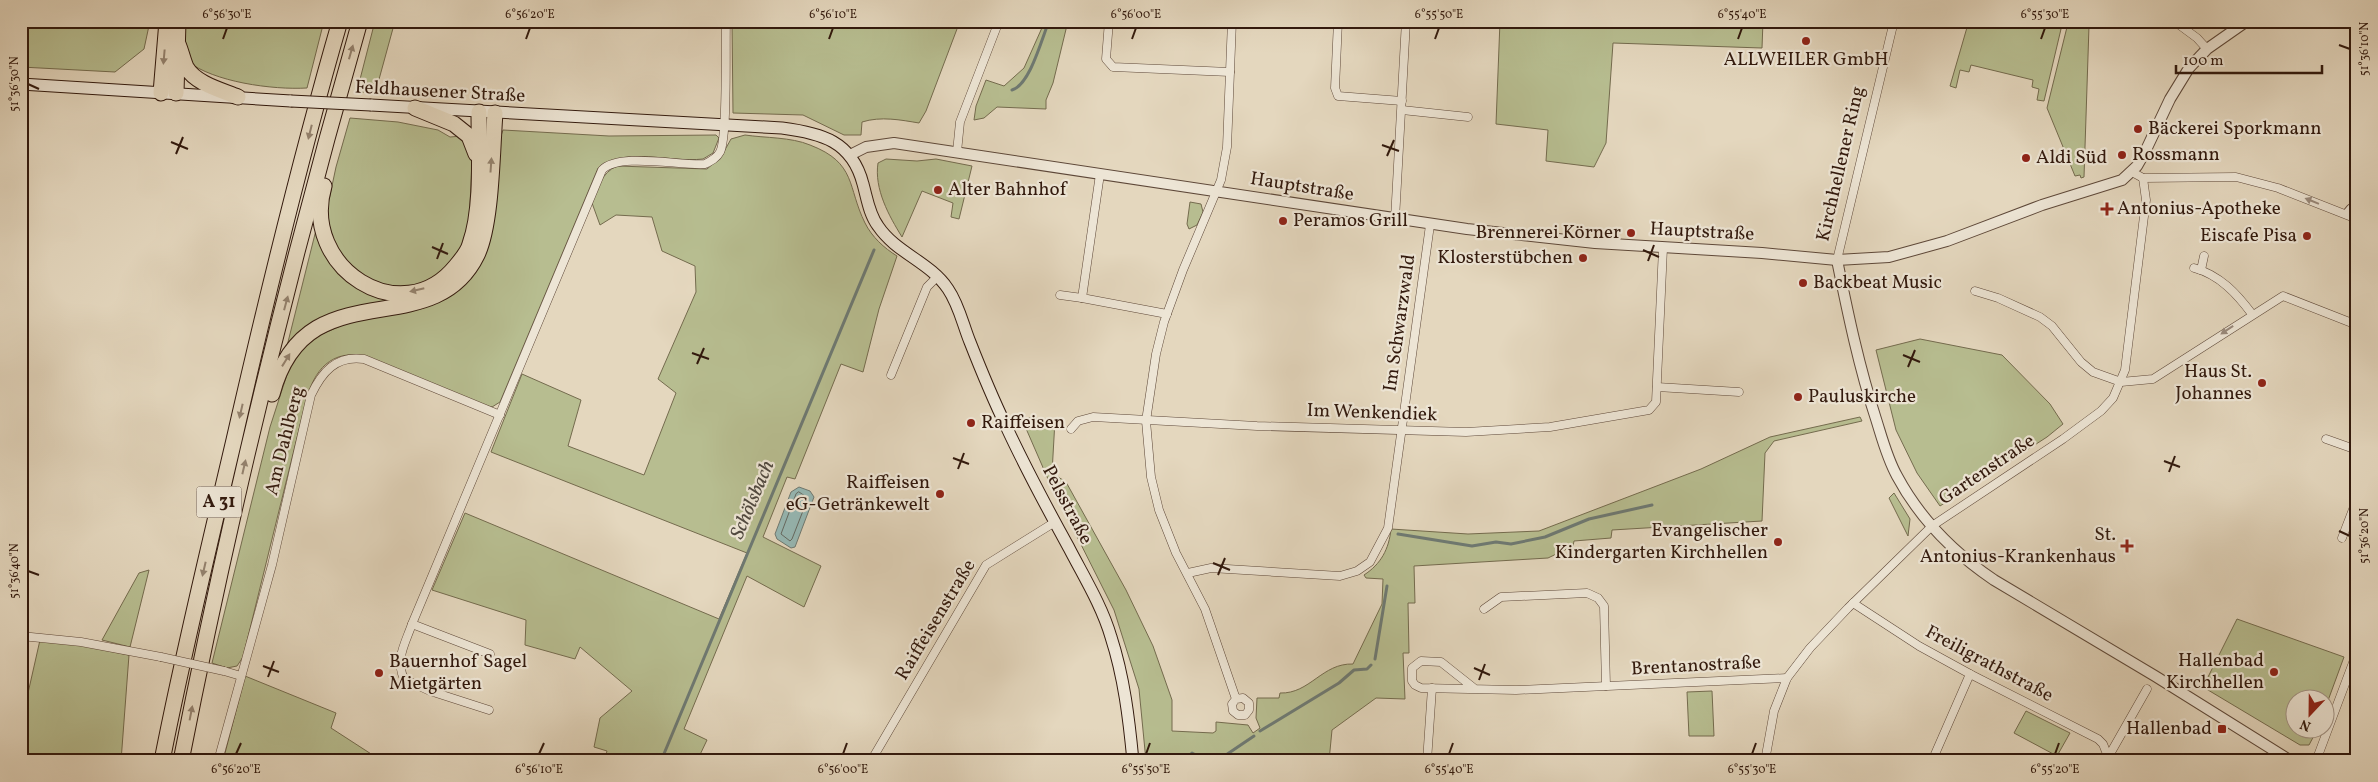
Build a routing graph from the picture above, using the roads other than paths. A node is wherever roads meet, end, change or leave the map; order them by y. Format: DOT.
graph roads {
  1 [pos="167,21"];
  2 [pos="178,21"];
  3 [pos="330,21"];
  4 [pos="340,21"];
  5 [pos="360,21"];
  6 [pos="726,21"];
  7 [pos="1000,21"];
  8 [pos="1110,21"];
  9 [pos="1232,21"];
  10 [pos="1338,21"];
  11 [pos="1406,21"];
  12 [pos="1894,21"];
  13 [pos="2174,21"];
  14 [pos="2247,21"];
  15 [pos="178,44"];
  16 [pos="2207,49"];
  17 [pos="1230,72"];
  18 [pos="342,83"];
  19 [pos="21,84"];
  20 [pos="322,85"];
  21 [pos="169,93"];
  22 [pos="238,97"];
  23 [pos="1402,101"];
  24 [pos="415,108"];
  25 [pos="1402,110"];
  26 [pos="479,112"];
  27 [pos="495,113"];
  28 [pos="1468,117"];
  29 [pos="724,124"];
  30 [pos="956,152"];
  31 [pos="850,155"];
  32 [pos="478,159"];
  33 [pos="2132,172"];
  34 [pos="1100,174"];
  35 [pos="2143,178"];
  36 [pos="1217,192"];
  37 [pos="2350,208"];
  38 [pos="2345,214"];
  39 [pos="1396,219"];
  40 [pos="2357,219"];
  41 [pos="1430,225"];
  42 [pos="1664,248"];
  43 [pos="2204,256"];
  44 [pos="1837,260"];
  45 [pos="937,277"];
  46 [pos="1975,291"];
  47 [pos="1060,295"];
  48 [pos="1082,298"];
  49 [pos="1167,314"];
  50 [pos="2252,314"];
  51 [pos="2357,324"];
  52 [pos="891,375"];
  53 [pos="2121,382"];
  54 [pos="1657,387"];
  55 [pos="1738,392"];
  56 [pos="500,415"];
  57 [pos="1146,421"];
  58 [pos="1071,429"];
  59 [pos="1402,430"];
  60 [pos="251,434"];
  61 [pos="2326,438"];
  62 [pos="2357,450"];
  63 [pos="2357,499"];
  64 [pos="1055,522"];
  65 [pos="1932,526"];
  66 [pos="2342,538"];
  67 [pos="1188,573"];
  68 [pos="1853,603"];
  69 [pos="1484,609"];
  70 [pos="412,624"];
  71 [pos="21,636"];
  72 [pos="2357,652"];
  73 [pos="490,654"];
  74 [pos="1970,674"];
  75 [pos="241,676"];
  76 [pos="1787,678"];
  77 [pos="1606,686"];
  78 [pos="1432,688"];
  79 [pos="1475,689"];
  80 [pos="2147,689"];
  81 [pos="1236,699"];
  82 [pos="489,710"];
  83 [pos="2106,758"];
  84 [pos="162,761"];
  85 [pos="182,761"];
  86 [pos="218,761"];
  87 [pos="871,761"];
  88 [pos="1133,761"];
  89 [pos="1355,761"];
  90 [pos="1377,761"];
  91 [pos="1427,761"];
  92 [pos="1765,761"];
  93 [pos="1932,761"];
  94 [pos="2291,761"];
  95 [pos="2316,761"];
  1 -- 21 [label="highway, one-way"];
  2 -- 15 [label="highway"];
  3 -- 20 [label="highway"];
  4 -- 20 [label="highway, A 31"];
  18 -- 5 [label="highway, A 31, one-way"];
  6 -- 29 [label="street"];
  7 -- 30 [label="street"];
  8 -- 17 [label="street"];
  9 -- 17 [label="street"];
  10 -- 23 [label="street"];
  11 -- 23 [label="street"];
  12 -- 44 [label="street, Kirchhellener Ring"];
  13 -- 16 [label="street"];
  14 -- 16 [label="street"];
  15 -- 21 [label="highway"];
  15 -- 22 [label="highway"];
  16 -- 33 [label="street"];
  17 -- 36 [label="street"];
  32 -- 18 [label="highway, one-way"];
  60 -- 18 [label="highway, A 31, one-way"];
  19 -- 21 [label="main road, Feldhausener Straße"];
  20 -- 84 [label="highway, A 31, one-way"];
  21 -- 22 [label="main road, Feldhausener Straße"];
  22 -- 24 [label="main road, Feldhausener Straße, bridge"];
  23 -- 25 [label="street"];
  24 -- 26 [label="main road, Feldhausener Straße"];
  24 -- 32 [label="highway"];
  25 -- 28 [label="street"];
  25 -- 39 [label="street"];
  26 -- 27 [label="main road, Feldhausener Straße"];
  26 -- 32 [label="highway"];
  27 -- 29 [label="main road, Feldhausener Straße"];
  60 -- 27 [label="highway, one-way"];
  29 -- 31 [label="main road, Feldhausener Straße"];
  29 -- 56 [label="street"];
  30 -- 31 [label="street, Hauptstraße"];
  30 -- 34 [label="street, Hauptstraße"];
  31 -- 45 [label="main road, Pelsstraße"];
  33 -- 35 [label="street"];
  33 -- 44 [label="street, Hauptstraße"];
  34 -- 36 [label="street, Hauptstraße"];
  34 -- 48 [label="street"];
  38 -- 35 [label="street, one-way"];
  35 -- 53 [label="street, Gartenstraße"];
  36 -- 39 [label="street, Hauptstraße"];
  36 -- 49 [label="street"];
  37 -- 38 [label="street"];
  38 -- 40 [label="street"];
  39 -- 41 [label="street, Hauptstraße"];
  41 -- 42 [label="street, Hauptstraße"];
  41 -- 59 [label="street, Im Schwarzwald"];
  42 -- 44 [label="street, Hauptstraße"];
  42 -- 54 [label="street, Im Wenkendiek"];
  43 -- 50 [label="street"];
  44 -- 65 [label="street, Kirchhellener Ring"];
  45 -- 52 [label="street"];
  45 -- 64 [label="main road, Pelsstraße"];
  46 -- 53 [label="street"];
  47 -- 48 [label="street"];
  48 -- 49 [label="street"];
  49 -- 57 [label="street"];
  50 -- 51 [label="street"];
  50 -- 53 [label="street, one-way"];
  53 -- 65 [label="street, Gartenstraße"];
  54 -- 55 [label="street"];
  54 -- 59 [label="street, Im Wenkendiek"];
  56 -- 70 [label="street"];
  56 -- 75 [label="street, Am Dahlberg"];
  57 -- 58 [label="street, Im Wenkendiek"];
  57 -- 59 [label="street, Im Wenkendiek"];
  57 -- 67 [label="street"];
  59 -- 67 [label="street, Im Schwarzwald"];
  85 -- 60 [label="highway, A 31, one-way"];
  61 -- 62 [label="street"];
  63 -- 66 [label="street"];
  64 -- 87 [label="street, Raiffeisenstraße"];
  64 -- 88 [label="main road, Pelsstraße"];
  65 -- 68 [label="street, Gartenstraße"];
  65 -- 94 [label="street, Kirchhellener Ring"];
  67 -- 81 [label="street"];
  68 -- 74 [label="street, Freiligrathstraße"];
  68 -- 76 [label="street, Gartenstraße"];
  69 -- 77 [label="street, Brentanostraße"];
  70 -- 73 [label="street"];
  70 -- 82 [label="street"];
  71 -- 75 [label="street, bridge"];
  72 -- 95 [label="street"];
  74 -- 83 [label="street, Freiligrathstraße"];
  74 -- 93 [label="street"];
  75 -- 86 [label="street, Am Dahlberg"];
  76 -- 77 [label="street, Brentanostraße"];
  76 -- 92 [label="street, Gartenstraße"];
  77 -- 79 [label="street, Brentanostraße"];
  78 -- 79 [label="street, Brentanostraße"];
  78 -- 79 [label="street, Brentanostraße"];
  78 -- 91 [label="street"];
  80 -- 83 [label="street"];
  89 -- 90 [label="street"];
}
